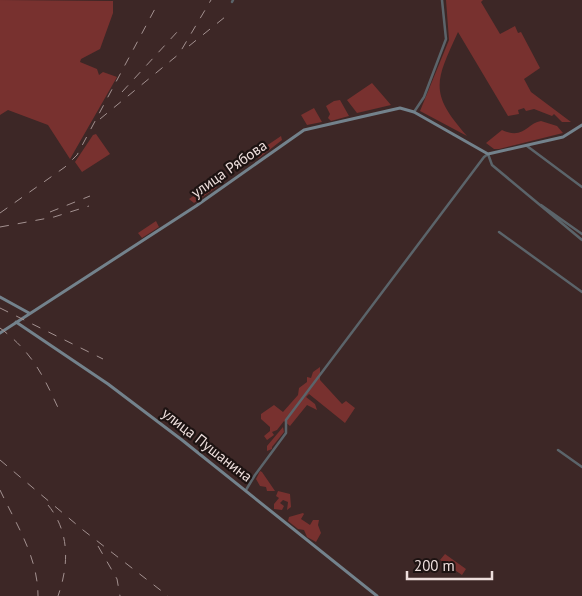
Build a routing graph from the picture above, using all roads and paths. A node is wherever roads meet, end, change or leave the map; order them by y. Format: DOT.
graph roads {
  1 [pos="442,0"];
  2 [pos="414,112"];
  3 [pos="582,125"];
  4 [pos="527,146"];
  5 [pos="488,154"];
  6 [pos="582,187"];
  7 [pos="531,198"];
  8 [pos="499,232"];
  9 [pos="582,234"];
  10 [pos="582,240"];
  11 [pos="582,292"];
  12 [pos="0,297"];
  13 [pos="29,313"];
  14 [pos="16,322"];
  15 [pos="0,333"];
  16 [pos="558,450"];
  17 [pos="582,467"];
  18 [pos="246,490"];
  19 [pos="377,596"];
  1 -- 2 [label="street"];
  2 -- 5 [label="street, улица Рябова"];
  2 -- 13 [label="street, улица Рябова"];
  3 -- 4 [label="street"];
  4 -- 5 [label="street"];
  4 -- 6 [label="street"];
  5 -- 7 [label="street"];
  5 -- 18 [label="street"];
  7 -- 9 [label="street"];
  7 -- 10 [label="street"];
  8 -- 11 [label="street"];
  12 -- 13 [label="street"];
  13 -- 14 [label="street, улица Рябова"];
  14 -- 15 [label="street, улица Рябова"];
  14 -- 18 [label="street, улица Пушанина"];
  16 -- 17 [label="street"];
  18 -- 19 [label="street, улица Пушанина"];
}
